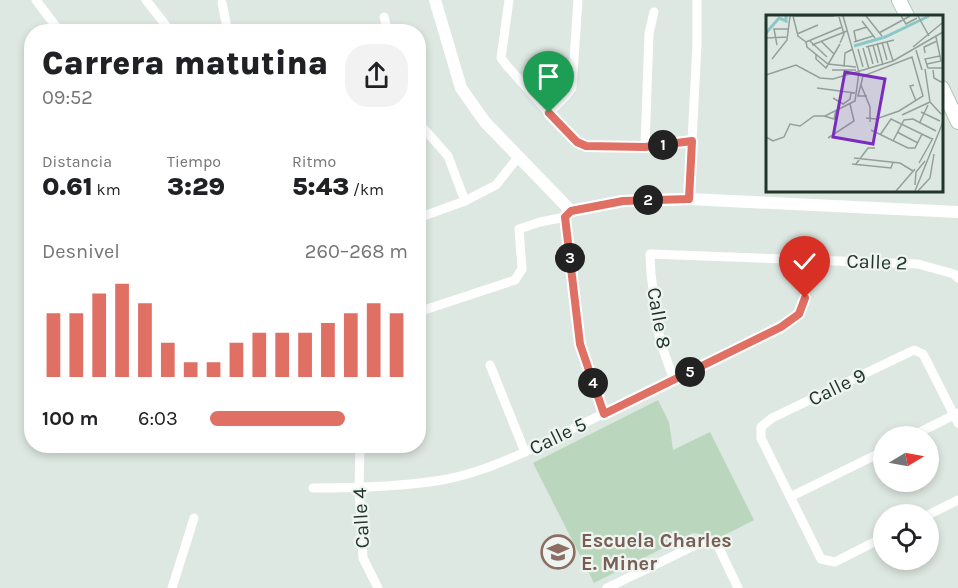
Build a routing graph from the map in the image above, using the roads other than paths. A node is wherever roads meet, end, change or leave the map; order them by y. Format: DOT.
graph roads {
  1 [pos="36,0"];
  2 [pos="146,0"];
  3 [pos="435,0"];
  4 [pos="509,0"];
  5 [pos="578,0"];
  6 [pos="697,0"];
  7 [pos="899,0"];
  8 [pos="222,3"];
  9 [pos="654,12"];
  10 [pos="906,15"];
  11 [pos="384,17"];
  12 [pos="54,24"];
  13 [pos="165,24"];
  14 [pos="226,24"];
  15 [pos="386,24"];
  16 [pos="943,90"];
  17 [pos="549,113"];
  18 [pos="958,122"];
  19 [pos="426,131"];
  20 [pos="692,141"];
  21 [pos="645,147"];
  22 [pos="519,156"];
  23 [pos="689,199"];
  24 [pos="465,201"];
  25 [pos="958,212"];
  26 [pos="568,214"];
  27 [pos="426,215"];
  28 [pos="650,254"];
  29 [pos="807,260"];
  30 [pos="958,278"];
  31 [pos="426,309"];
  32 [pos="490,365"];
  33 [pos="674,380"];
  34 [pos="604,414"];
  35 [pos="957,417"];
  36 [pos="936,426"];
  37 [pos="525,452"];
  38 [pos="360,453"];
  39 [pos="873,456"];
  40 [pos="313,488"];
  41 [pos="359,488"];
  42 [pos="790,497"];
  43 [pos="958,500"];
  44 [pos="939,510"];
  45 [pos="194,518"];
  46 [pos="873,543"];
  47 [pos="172,588"];
  48 [pos="378,588"];
  49 [pos="607,588"];
  50 [pos="738,588"];
  1 -- 12 [label="street"];
  2 -- 13 [label="street"];
  3 -- 22 [label="street"];
  4 -- 17 [label="street"];
  5 -- 17 [label="street"];
  6 -- 20 [label="street"];
  7 -- 10 [label="main road"];
  8 -- 14 [label="street"];
  9 -- 21 [label="street"];
  11 -- 15 [label="street"];
  16 -- 18 [label="main road"];
  17 -- 21 [label="street"];
  19 -- 24 [label="street"];
  20 -- 21 [label="street"];
  20 -- 23 [label="street"];
  22 -- 24 [label="street"];
  22 -- 26 [label="street"];
  23 -- 25 [label="street"];
  23 -- 26 [label="street"];
  24 -- 27 [label="street"];
  26 -- 31 [label="street"];
  26 -- 34 [label="street"];
  28 -- 29 [label="street, Calle 2"];
  28 -- 33 [label="street, Calle 8"];
  29 -- 30 [label="street, Calle 2"];
  29 -- 33 [label="street, Calle 5"];
  32 -- 37 [label="street"];
  33 -- 34 [label="street, Calle 5"];
  34 -- 37 [label="street, Calle 5"];
  35 -- 36 [label="street"];
  35 -- 42 [label="street, Calle 9"];
  37 -- 41 [label="street, Calle 5"];
  38 -- 41 [label="street, Calle 4"];
  39 -- 42 [label="street"];
  40 -- 41 [label="street, Calle 5"];
  41 -- 48 [label="street, Calle 4"];
  42 -- 46 [label="street"];
  43 -- 44 [label="street"];
  45 -- 47 [label="street"];
  49 -- 50 [label="street"];
}
